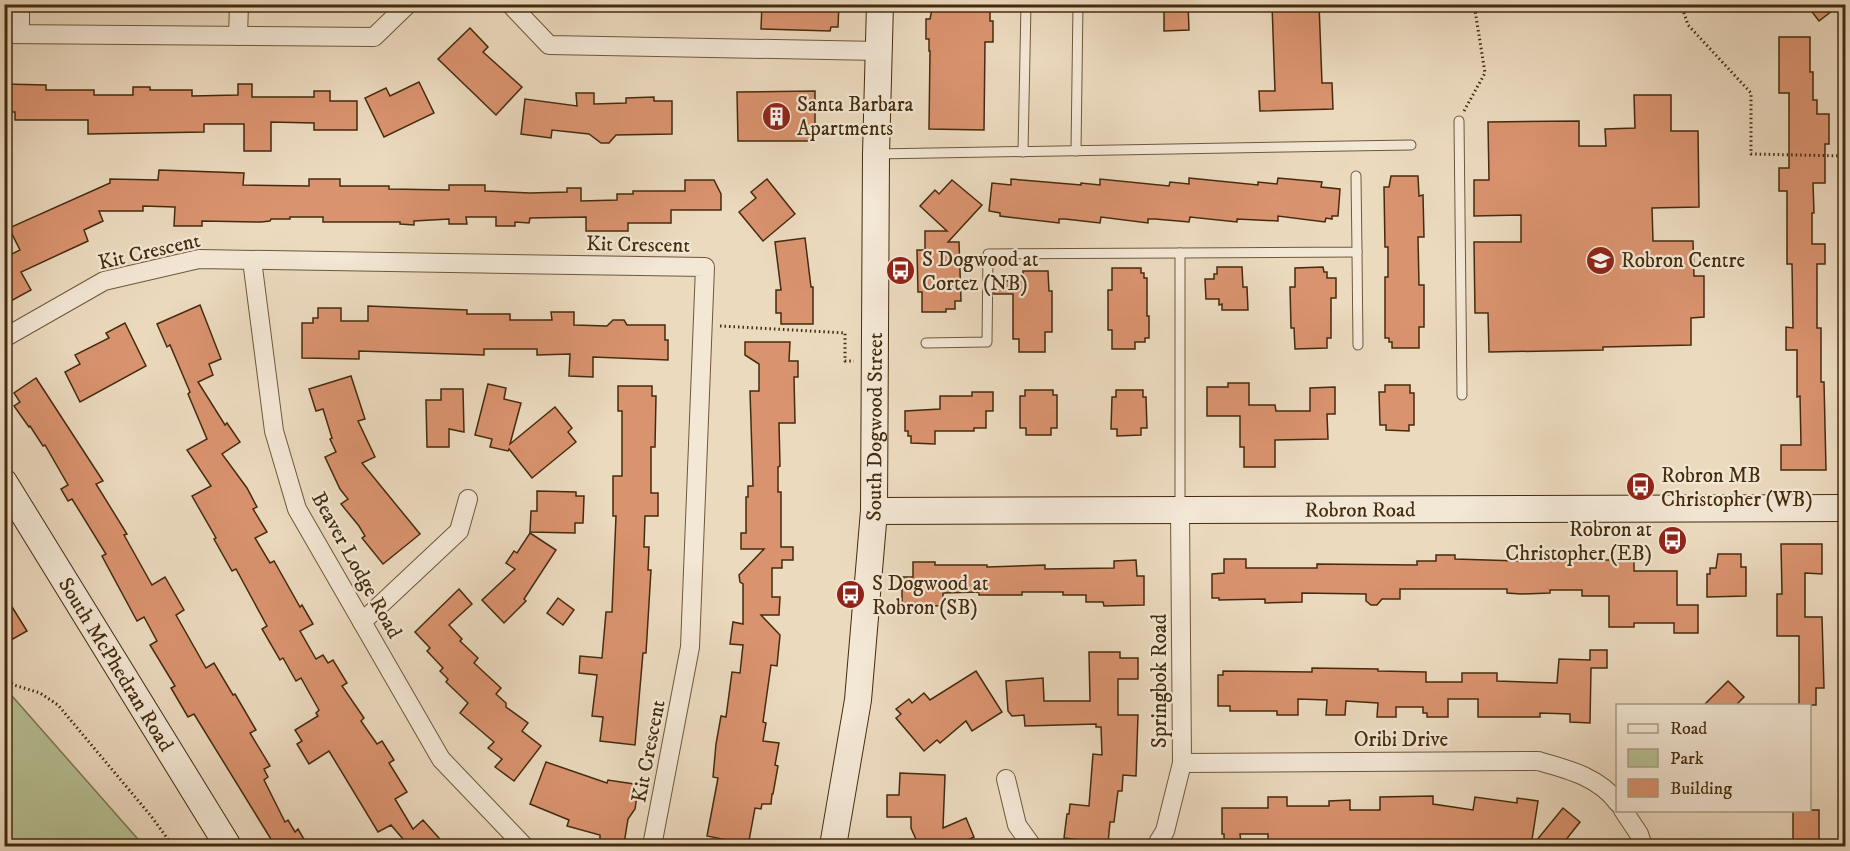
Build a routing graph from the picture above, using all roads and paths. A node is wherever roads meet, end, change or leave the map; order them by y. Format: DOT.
graph roads {
  1 [pos="20,4"];
  2 [pos="239,4"];
  3 [pos="408,4"];
  4 [pos="510,4"];
  5 [pos="880,4"];
  6 [pos="1026,4"];
  7 [pos="1078,4"];
  8 [pos="1474,4"];
  9 [pos="1681,4"];
  10 [pos="12,34"];
  11 [pos="238,36"];
  12 [pos="879,51"];
  13 [pos="1459,121"];
  14 [pos="1411,145"];
  15 [pos="1076,151"];
  16 [pos="1023,152"];
  17 [pos="876,154"];
  18 [pos="1845,156"];
  19 [pos="1356,176"];
  20 [pos="1357,252"];
  21 [pos="1180,253"];
  22 [pos="252,260"];
  23 [pos="703,325"];
  24 [pos="4,338"];
  25 [pos="926,343"];
  26 [pos="1358,345"];
  27 [pos="874,362"];
  28 [pos="1462,395"];
  29 [pos="4,482"];
  30 [pos="468,499"];
  31 [pos="1845,508"];
  32 [pos="874,511"];
  33 [pos="1180,511"];
  34 [pos="362,622"];
  35 [pos="4,678"];
  36 [pos="1182,763"];
  37 [pos="1006,778"];
  38 [pos="1616,796"];
  39 [pos="1624,812"];
  40 [pos="173,846"];
  41 [pos="228,846"];
  42 [pos="524,846"];
  43 [pos="652,846"];
  44 [pos="833,846"];
  45 [pos="1032,846"];
  46 [pos="1156,846"];
  47 [pos="1642,846"];
  1 -- 10 [label="street"];
  2 -- 11 [label="street"];
  3 -- 11 [label="street"];
  4 -- 12 [label="street"];
  5 -- 12 [label="street, South Dogwood Street"];
  6 -- 16 [label="lane"];
  7 -- 15 [label="lane"];
  8 -- 13 [label="path"];
  9 -- 18 [label="path"];
  10 -- 11 [label="street"];
  12 -- 17 [label="street, South Dogwood Street"];
  13 -- 28 [label="lane"];
  14 -- 15 [label="lane"];
  15 -- 16 [label="lane"];
  16 -- 17 [label="lane"];
  17 -- 27 [label="street, South Dogwood Street"];
  19 -- 20 [label="lane"];
  20 -- 21 [label="lane"];
  20 -- 26 [label="lane"];
  21 -- 25 [label="lane"];
  21 -- 33 [label="lane"];
  22 -- 23 [label="street, Kit Crescent"];
  22 -- 24 [label="street, Kit Crescent"];
  22 -- 34 [label="street, Beaver Lodge Road"];
  23 -- 27 [label="path"];
  23 -- 43 [label="street, Kit Crescent"];
  27 -- 32 [label="street, South Dogwood Street"];
  29 -- 41 [label="street, South McPhedran Road"];
  30 -- 34 [label="street"];
  31 -- 33 [label="street, Robron Road"];
  32 -- 33 [label="street, Robron Road"];
  32 -- 44 [label="street, South Dogwood Street"];
  33 -- 36 [label="street, Springbok Road"];
  34 -- 42 [label="street, Beaver Lodge Road"];
  35 -- 40 [label="path"];
  36 -- 38 [label="street, Oribi Drive"];
  36 -- 46 [label="street, Springbok Road"];
  37 -- 45 [label="street"];
  39 -- 47 [label="street"];
}
